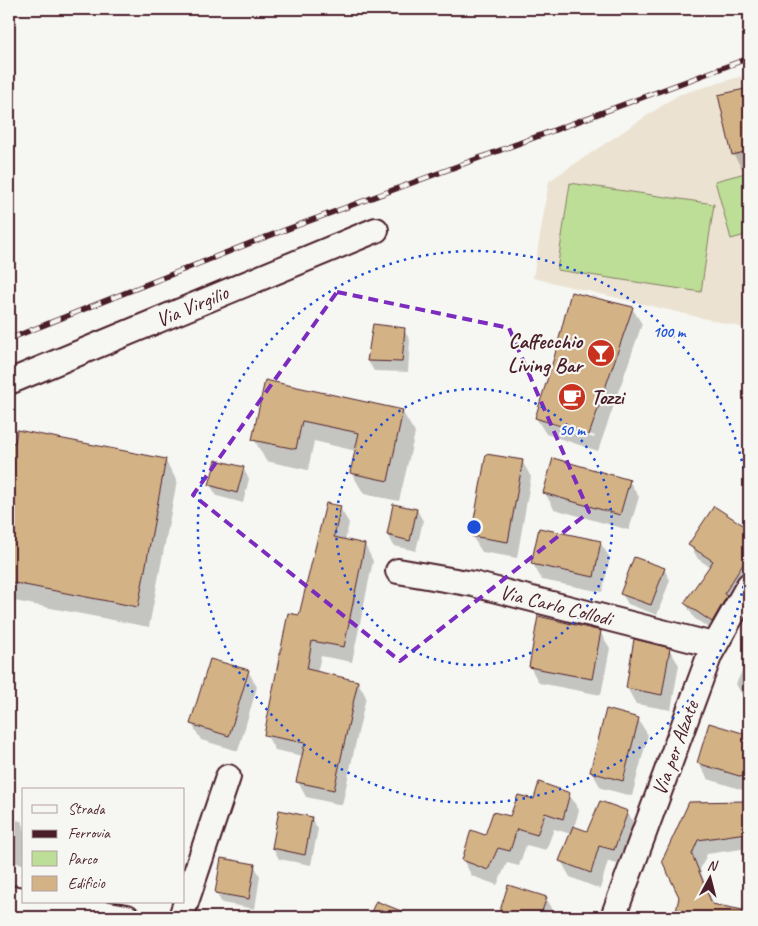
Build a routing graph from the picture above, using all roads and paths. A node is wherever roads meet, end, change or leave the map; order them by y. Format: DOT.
graph roads {
  1 [pos="376,230"];
  2 [pos="9,382"];
  3 [pos="398,570"];
  4 [pos="749,585"];
  5 [pos="713,645"];
  6 [pos="228,778"];
  7 [pos="9,898"];
  8 [pos="22,900"];
  9 [pos="49,904"];
  10 [pos="127,917"];
  11 [pos="181,917"];
  12 [pos="613,917"];
  1 -- 2 [label="street, Via Virgilio"];
  3 -- 5 [label="street, Via Carlo Collodi"];
  4 -- 5 [label="street, Via per Alzate"];
  5 -- 12 [label="street, Via per Alzate"];
  6 -- 11 [label="street"];
  7 -- 8 [label="street"];
  9 -- 10 [label="street"];
}
